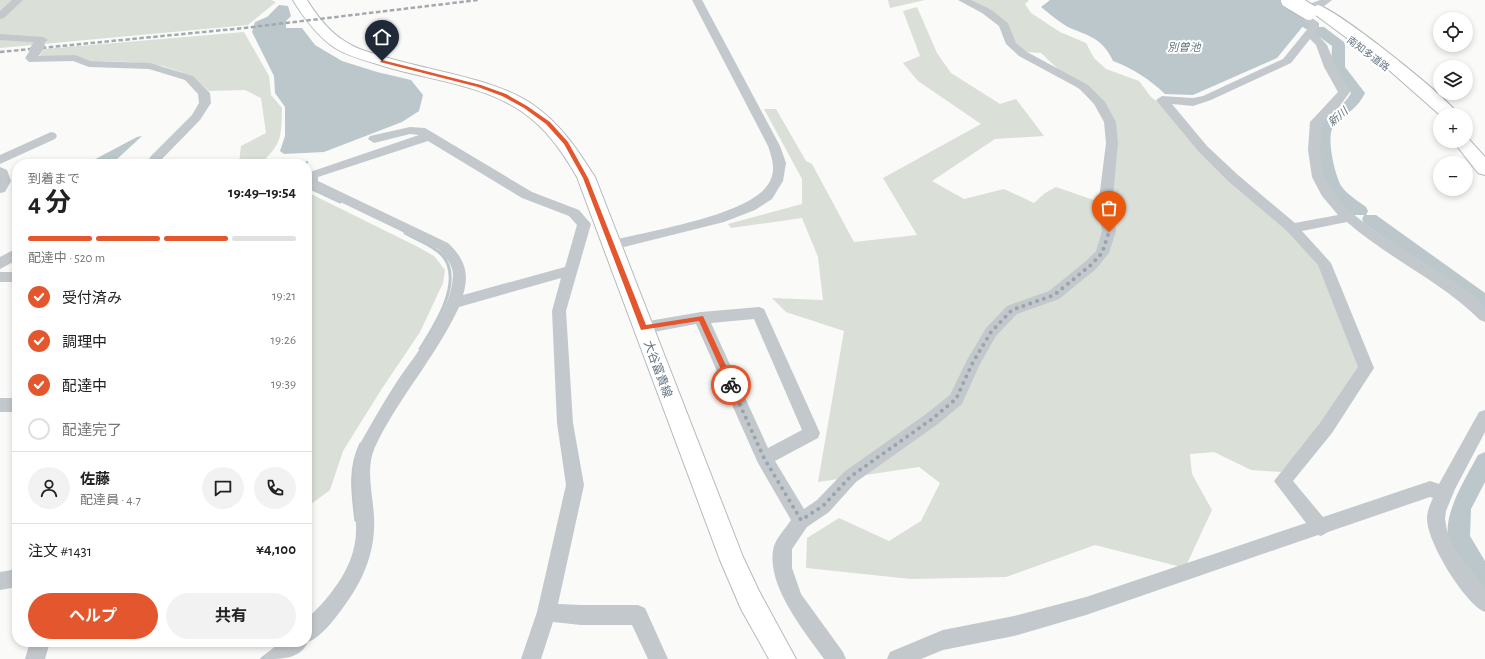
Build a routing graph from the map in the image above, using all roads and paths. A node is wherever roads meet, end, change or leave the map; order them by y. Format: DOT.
graph roads {
  1 [pos="18,0"];
  2 [pos="300,0"];
  3 [pos="697,0"];
  4 [pos="963,0"];
  5 [pos="1289,0"];
  6 [pos="1314,6"];
  7 [pos="0,16"];
  8 [pos="1309,33"];
  9 [pos="0,37"];
  10 [pos="1443,108"];
  11 [pos="1433,111"];
  12 [pos="51,136"];
  13 [pos="429,136"];
  14 [pos="374,139"];
  15 [pos="1473,140"];
  16 [pos="1468,148"];
  17 [pos="1485,153"];
  18 [pos="154,159"];
  19 [pos="0,160"];
  20 [pos="1485,169"];
  21 [pos="0,171"];
  22 [pos="0,190"];
  23 [pos="1350,217"];
  24 [pos="1292,228"];
  25 [pos="612,246"];
  26 [pos="12,256"];
  27 [pos="0,264"];
  28 [pos="569,271"];
  29 [pos="0,277"];
  30 [pos="12,277"];
  31 [pos="453,303"];
  32 [pos="1485,316"];
  33 [pos="701,318"];
  34 [pos="643,328"];
  35 [pos="12,404"];
  36 [pos="0,405"];
  37 [pos="1485,417"];
  38 [pos="764,458"];
  39 [pos="1443,493"];
  40 [pos="801,520"];
  41 [pos="1321,528"];
  42 [pos="12,579"];
  43 [pos="0,581"];
  44 [pos="1485,603"];
  45 [pos="547,612"];
  46 [pos="312,628"];
  47 [pos="39,647"];
  48 [pos="291,647"];
  49 [pos="35,659"];
  50 [pos="275,659"];
  51 [pos="531,659"];
  52 [pos="658,659"];
  53 [pos="783,659"];
  54 [pos="836,659"];
  55 [pos="897,659"];
  1 -- 7 [label="street"];
  2 -- 25 [label="main road, 大谷富貴線"];
  3 -- 25 [label="street"];
  4 -- 40 [label="street"];
  5 -- 6 [label="highway, 南知多道路, bridge"];
  6 -- 8 [label="street"];
  6 -- 10 [label="highway, 南知多道路"];
  6 -- 11 [label="highway, 南知多道路"];
  8 -- 23 [label="street"];
  8 -- 24 [label="street"];
  9 -- 18 [label="street"];
  12 -- 19 [label="street"];
  13 -- 14 [label="street"];
  13 -- 28 [label="street"];
  13 -- 31 [label="street"];
  15 -- 17 [label="highway"];
  16 -- 20 [label="highway"];
  21 -- 22 [label="street"];
  23 -- 24 [label="street"];
  23 -- 32 [label="street"];
  24 -- 41 [label="street"];
  25 -- 34 [label="main road, 大谷富貴線"];
  26 -- 27 [label="street"];
  28 -- 31 [label="street"];
  28 -- 45 [label="street"];
  29 -- 30 [label="street"];
  31 -- 46 [label="street"];
  33 -- 34 [label="street"];
  33 -- 38 [label="street"];
  33 -- 38 [label="street"];
  34 -- 53 [label="main road, 大谷富貴線"];
  35 -- 36 [label="street"];
  37 -- 39 [label="street"];
  38 -- 40 [label="street"];
  39 -- 41 [label="street"];
  39 -- 44 [label="street"];
  40 -- 54 [label="street"];
  41 -- 55 [label="street"];
  42 -- 43 [label="street"];
  45 -- 51 [label="street"];
  45 -- 52 [label="street"];
  47 -- 49 [label="street"];
  48 -- 50 [label="street"];
}
